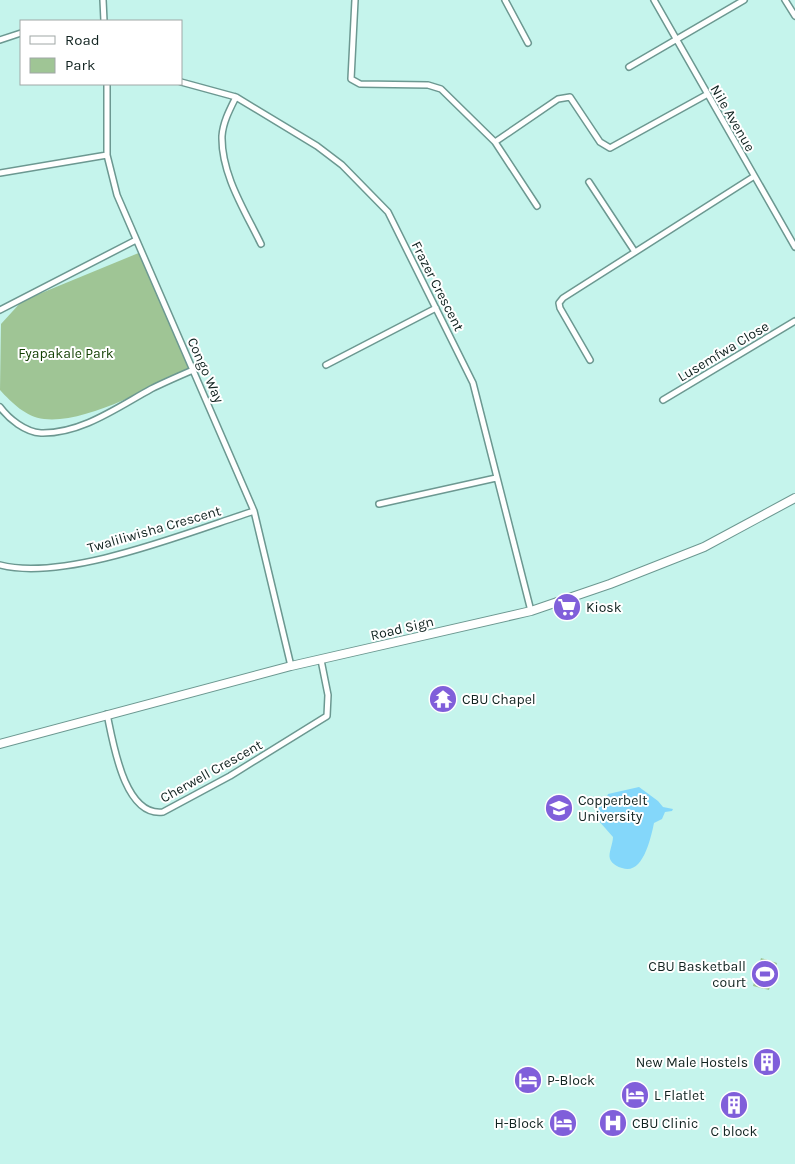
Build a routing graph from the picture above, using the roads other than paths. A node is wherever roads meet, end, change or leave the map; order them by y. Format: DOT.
graph roads {
  1 [pos="103,0"];
  2 [pos="355,0"];
  3 [pos="504,0"];
  4 [pos="654,0"];
  5 [pos="744,0"];
  6 [pos="785,0"];
  7 [pos="795,16"];
  8 [pos="104,20"];
  9 [pos="20,33"];
  10 [pos="676,39"];
  11 [pos="0,40"];
  12 [pos="528,43"];
  13 [pos="629,67"];
  14 [pos="182,82"];
  15 [pos="107,85"];
  16 [pos="706,95"];
  17 [pos="236,97"];
  18 [pos="495,142"];
  19 [pos="107,155"];
  20 [pos="0,173"];
  21 [pos="753,177"];
  22 [pos="589,182"];
  23 [pos="538,206"];
  24 [pos="136,240"];
  25 [pos="261,244"];
  26 [pos="795,247"];
  27 [pos="635,252"];
  28 [pos="436,308"];
  29 [pos="0,310"];
  30 [pos="795,321"];
  31 [pos="590,360"];
  32 [pos="326,365"];
  33 [pos="193,370"];
  34 [pos="663,400"];
  35 [pos="0,407"];
  36 [pos="496,478"];
  37 [pos="795,498"];
  38 [pos="379,504"];
  39 [pos="254,511"];
  40 [pos="0,565"];
  41 [pos="531,611"];
  42 [pos="321,660"];
  43 [pos="291,666"];
  44 [pos="106,714"];
  45 [pos="0,744"];
  1 -- 8 [label="street"];
  2 -- 18 [label="street"];
  3 -- 12 [label="street"];
  4 -- 10 [label="street, Nile Avenue"];
  5 -- 10 [label="street"];
  6 -- 7 [label="street"];
  9 -- 11 [label="street"];
  10 -- 13 [label="street"];
  10 -- 16 [label="street, Nile Avenue"];
  14 -- 17 [label="street, Frazer Crescent"];
  15 -- 19 [label="street, Congo Way"];
  16 -- 18 [label="street"];
  16 -- 21 [label="street, Nile Avenue"];
  17 -- 25 [label="street"];
  17 -- 28 [label="street, Frazer Crescent"];
  18 -- 23 [label="street"];
  19 -- 20 [label="street"];
  19 -- 24 [label="street, Congo Way"];
  21 -- 26 [label="street, Nile Avenue"];
  21 -- 27 [label="street"];
  22 -- 27 [label="street"];
  24 -- 29 [label="street"];
  24 -- 33 [label="street, Congo Way"];
  27 -- 31 [label="street"];
  28 -- 32 [label="street"];
  28 -- 36 [label="street, Frazer Crescent"];
  30 -- 34 [label="street, Lusemfwa Close"];
  33 -- 35 [label="street"];
  33 -- 39 [label="street, Congo Way"];
  36 -- 38 [label="street"];
  36 -- 41 [label="street, Frazer Crescent"];
  37 -- 41 [label="main road, Road Sign"];
  39 -- 40 [label="street, Twaliliwisha Crescent"];
  39 -- 43 [label="street, Congo Way"];
  41 -- 42 [label="main road, Road Sign"];
  42 -- 43 [label="main road, Road Sign"];
  42 -- 44 [label="street, Cherwell Crescent"];
  43 -- 44 [label="main road, Road Sign"];
  44 -- 45 [label="main road, Road Sign"];
}
